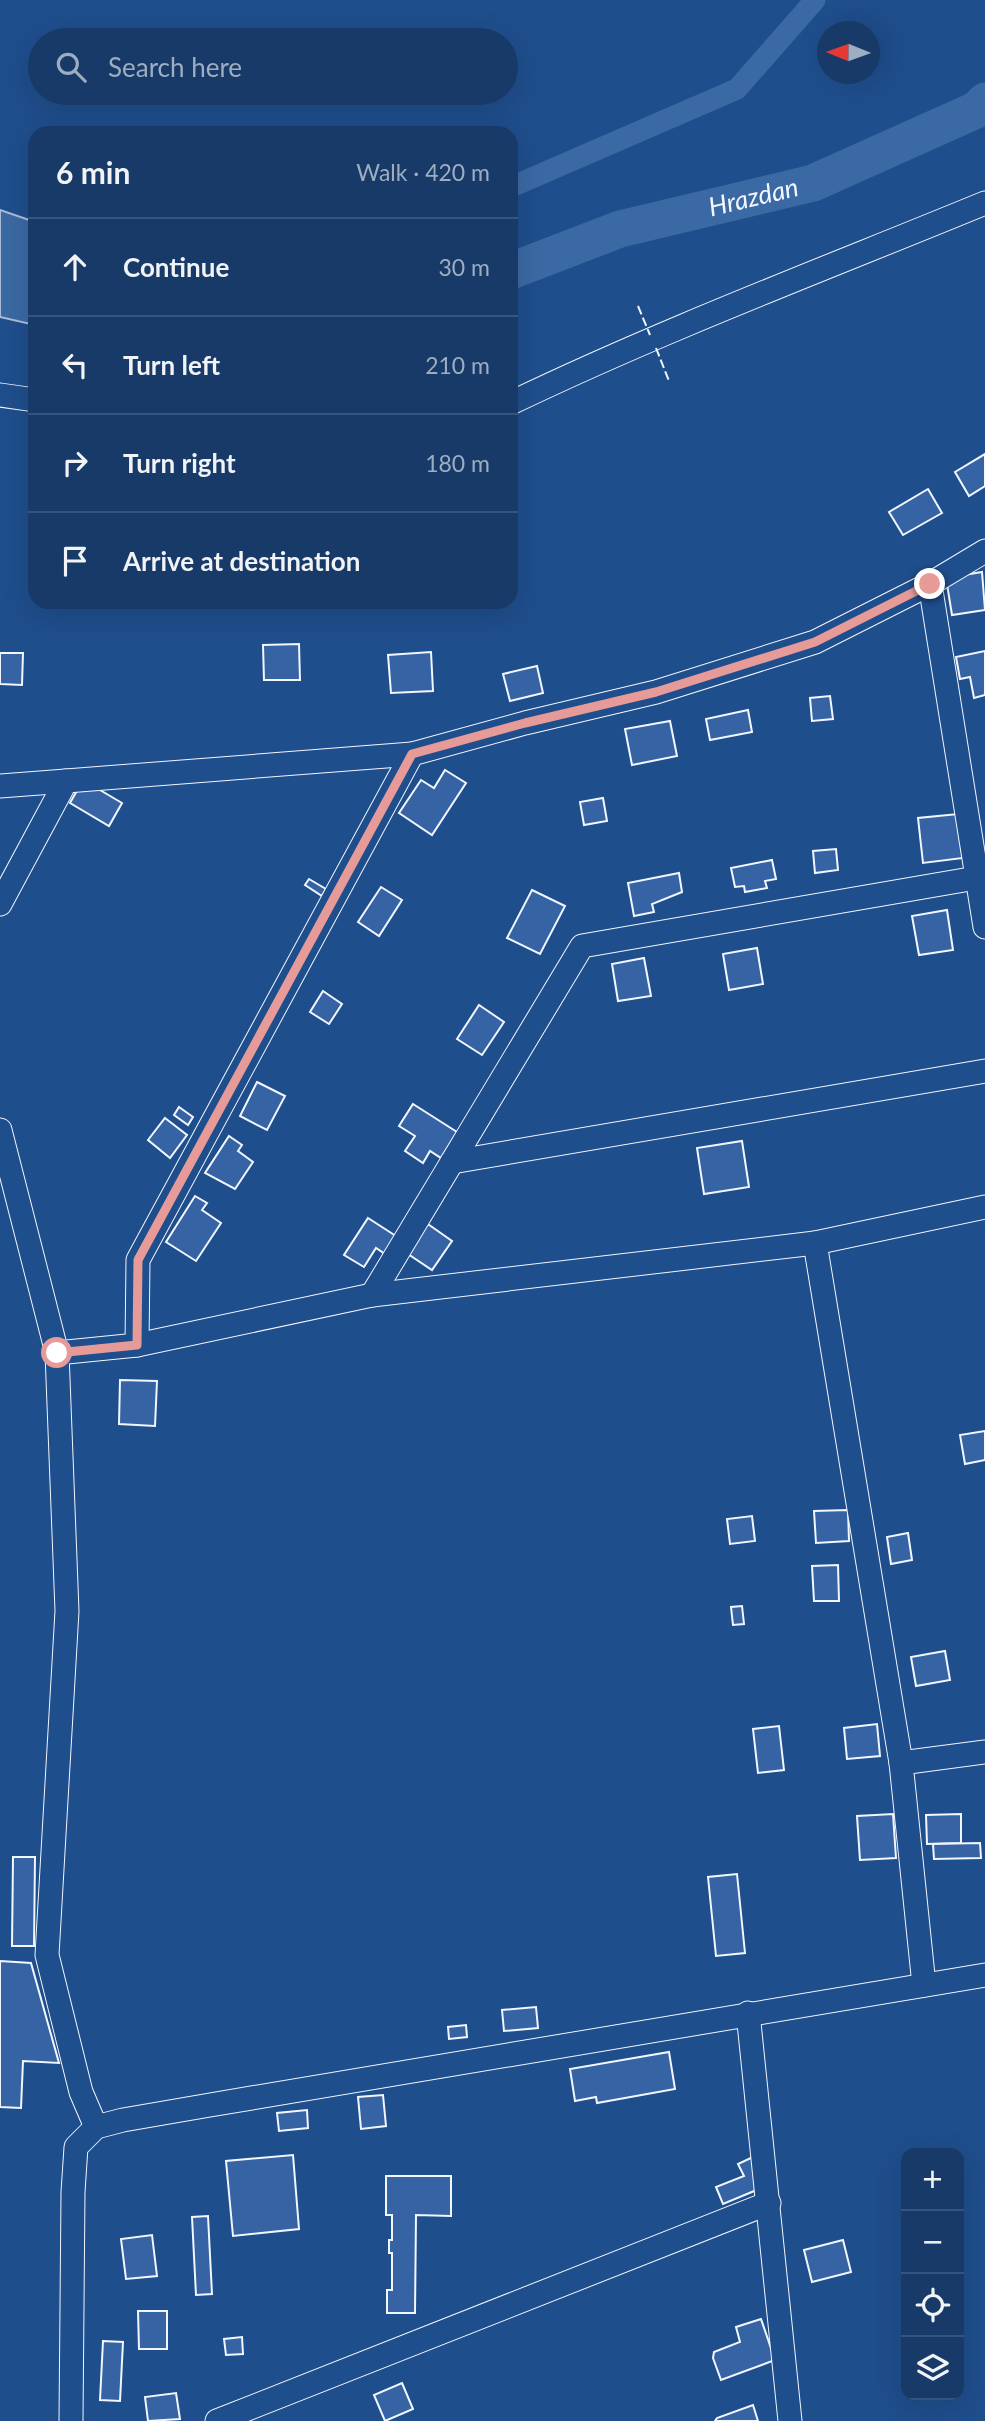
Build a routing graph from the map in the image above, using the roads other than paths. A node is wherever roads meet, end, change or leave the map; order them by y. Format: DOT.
graph roads {
  1 [pos="985,203"];
  2 [pos="0,395"];
  3 [pos="28,399"];
  4 [pos="518,400"];
  5 [pos="985,551"];
  6 [pos="930,584"];
  7 [pos="412,754"];
  8 [pos="66,781"];
  9 [pos="0,786"];
  10 [pos="976,878"];
  11 [pos="0,904"];
  12 [pos="985,927"];
  13 [pos="985,1071"];
  14 [pos="0,1130"];
  15 [pos="452,1162"];
  16 [pos="985,1208"];
  17 [pos="815,1243"];
  18 [pos="372,1295"];
  19 [pos="137,1345"];
  20 [pos="57,1353"];
  21 [pos="985,1752"];
  22 [pos="901,1763"];
  23 [pos="985,1975"];
  24 [pos="925,1984"];
  25 [pos="748,2013"];
  26 [pos="96,2127"];
  27 [pos="769,2203"];
  28 [pos="71,2421"];
  29 [pos="217,2421"];
  30 [pos="790,2421"];
  1 -- 4 [label="street"];
  2 -- 3 [label="street"];
  5 -- 6 [label="street"];
  6 -- 7 [label="street"];
  6 -- 10 [label="street"];
  7 -- 8 [label="street"];
  7 -- 19 [label="street"];
  8 -- 9 [label="street"];
  8 -- 11 [label="street"];
  10 -- 12 [label="street"];
  10 -- 15 [label="street"];
  13 -- 15 [label="street"];
  14 -- 20 [label="street"];
  15 -- 18 [label="street"];
  16 -- 17 [label="street"];
  17 -- 18 [label="street"];
  17 -- 22 [label="street"];
  18 -- 19 [label="street"];
  19 -- 20 [label="street"];
  20 -- 26 [label="street"];
  21 -- 22 [label="street"];
  22 -- 24 [label="street"];
  23 -- 24 [label="street"];
  24 -- 25 [label="street"];
  25 -- 26 [label="street"];
  25 -- 27 [label="street"];
  26 -- 28 [label="street"];
  27 -- 29 [label="street"];
  27 -- 30 [label="street"];
}
